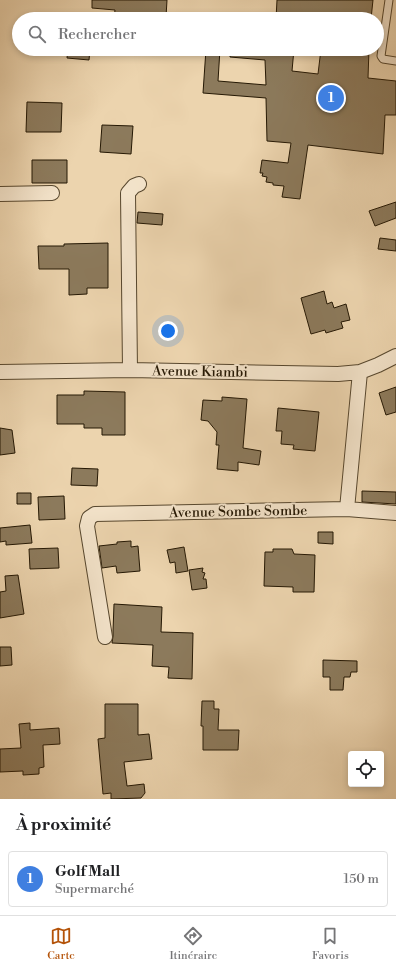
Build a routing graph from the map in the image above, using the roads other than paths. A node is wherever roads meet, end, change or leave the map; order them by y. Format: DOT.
graph roads {
  1 [pos="389,0"];
  2 [pos="384,31"];
  3 [pos="380,56"];
  4 [pos="396,61"];
  5 [pos="139,184"];
  6 [pos="52,193"];
  7 [pos="0,194"];
  8 [pos="396,356"];
  9 [pos="130,370"];
  10 [pos="0,372"];
  11 [pos="360,372"];
  12 [pos="347,509"];
  13 [pos="396,512"];
  14 [pos="105,637"];
  1 -- 2 [label="lane"];
  3 -- 4 [label="lane"];
  5 -- 9 [label="street"];
  6 -- 7 [label="street"];
  8 -- 11 [label="street, Avenue Kiambi"];
  9 -- 10 [label="street, Avenue Kiambi"];
  9 -- 11 [label="street, Avenue Kiambi"];
  11 -- 12 [label="street"];
  12 -- 13 [label="street, Avenue Sombe Sombe"];
  12 -- 14 [label="street, Avenue Sombe Sombe"];
}
